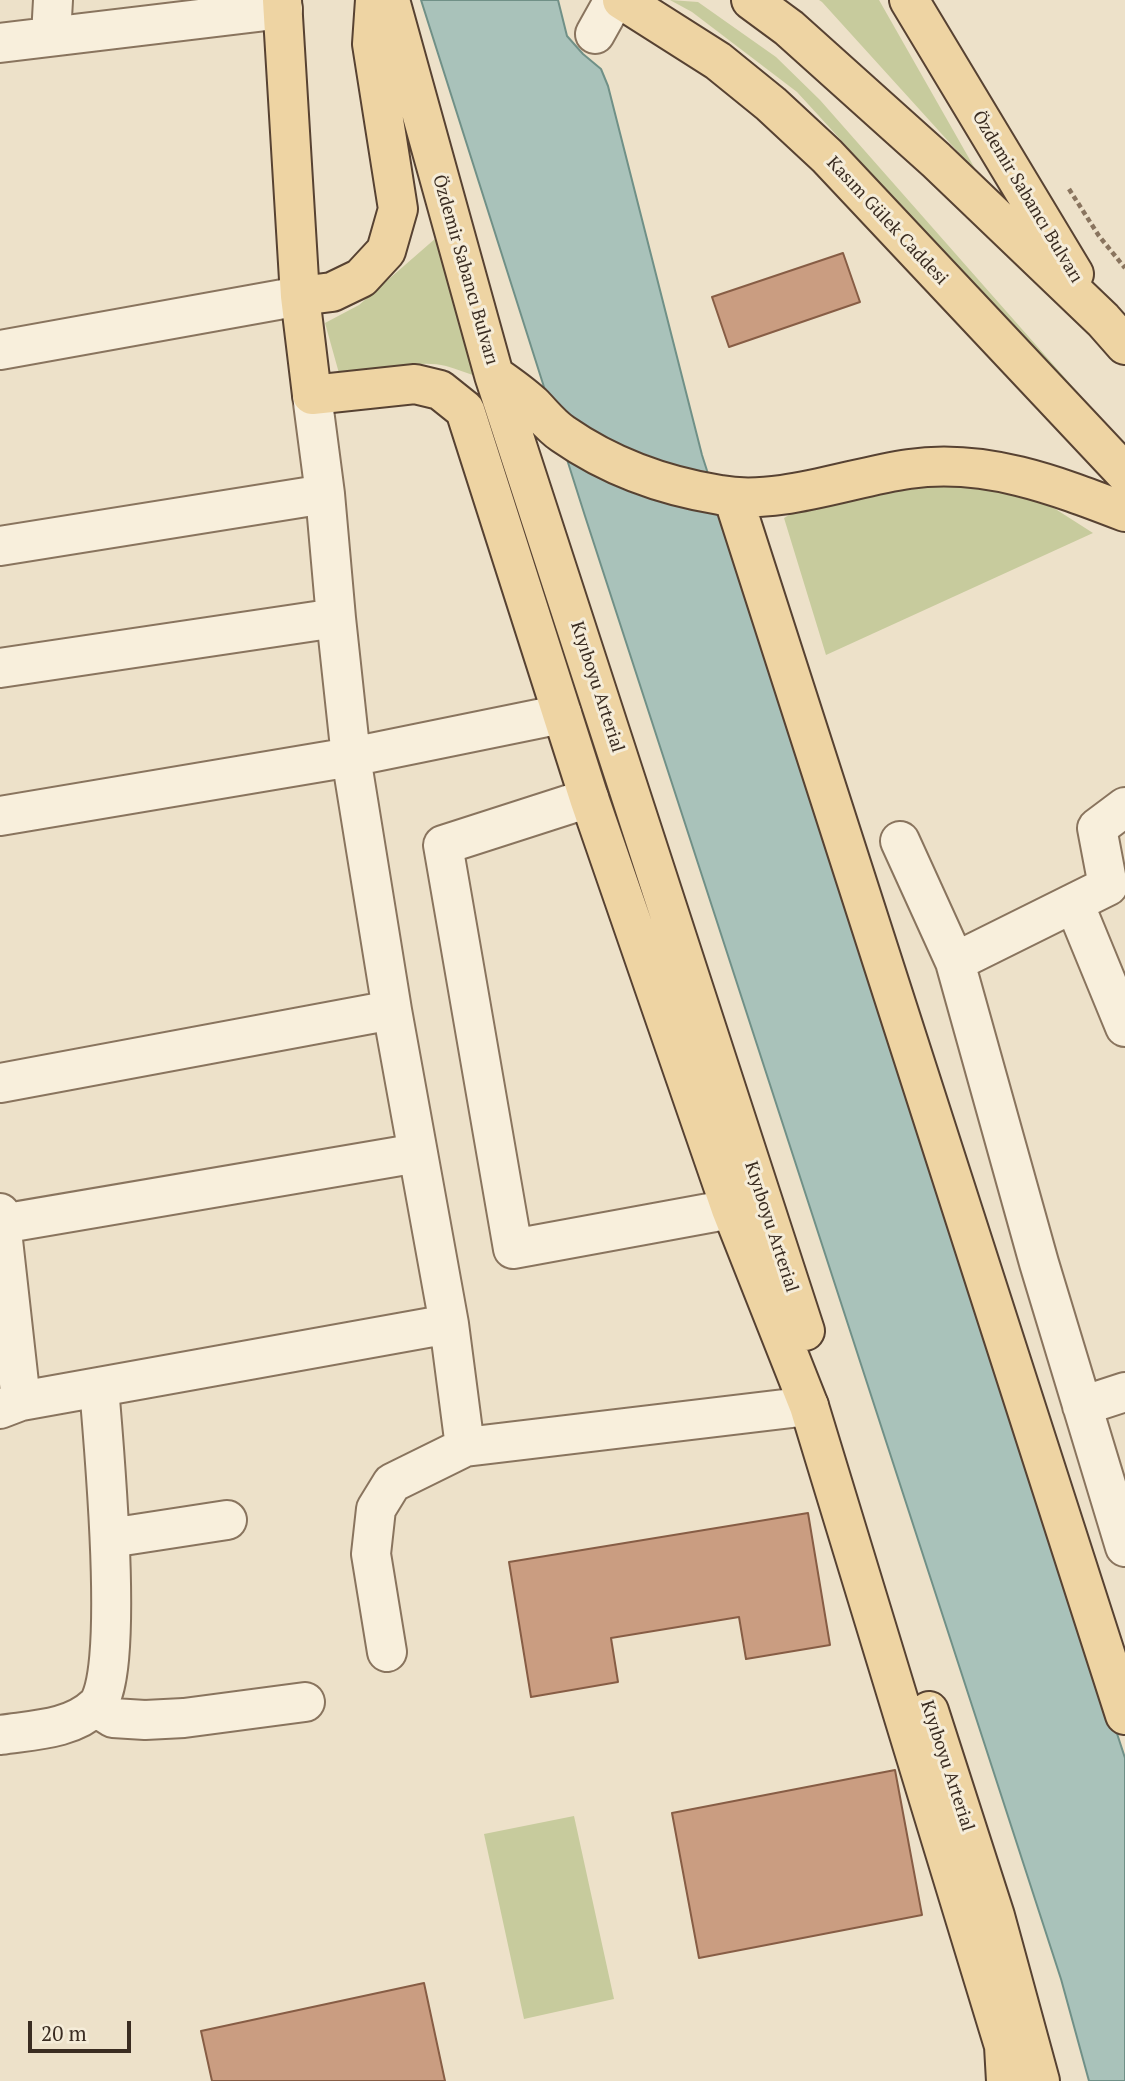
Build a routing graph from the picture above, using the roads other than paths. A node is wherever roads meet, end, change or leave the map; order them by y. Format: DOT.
graph roads {
  1 [pos="375,0"];
  2 [pos="390,0"];
  3 [pos="614,0"];
  4 [pos="622,0"];
  5 [pos="751,0"];
  6 [pos="909,0"];
  7 [pos="282,5"];
  8 [pos="52,18"];
  9 [pos="596,34"];
  10 [pos="0,43"];
  11 [pos="300,296"];
  12 [pos="1114,333"];
  13 [pos="0,350"];
  14 [pos="494,375"];
  15 [pos="312,395"];
  16 [pos="1125,473"];
  17 [pos="325,494"];
  18 [pos="727,496"];
  19 [pos="1125,512"];
  20 [pos="0,546"];
  21 [pos="335,618"];
  22 [pos="0,668"];
  23 [pos="562,714"];
  24 [pos="351,757"];
  25 [pos="589,798"];
  26 [pos="1125,807"];
  27 [pos="0,816"];
  28 [pos="900,841"];
  29 [pos="1074,903"];
  30 [pos="955,962"];
  31 [pos="392,1010"];
  32 [pos="1125,1027"];
  33 [pos="0,1083"];
  34 [pos="418,1153"];
  35 [pos="731,1209"];
  36 [pos="1,1219"];
  37 [pos="449,1324"];
  38 [pos="99,1387"];
  39 [pos="1125,1392"];
  40 [pos="10,1405"];
  41 [pos="809,1406"];
  42 [pos="1082,1406"];
  43 [pos="465,1447"];
  44 [pos="1117,1495"];
  45 [pos="227,1520"];
  46 [pos="110,1538"];
  47 [pos="1125,1547"];
  48 [pos="387,1652"];
  49 [pos="305,1702"];
  50 [pos="98,1705"];
  51 [pos="1125,1715"];
  52 [pos="0,1735"];
  53 [pos="1006,2081"];
  54 [pos="1040,2081"];
  1 -- 11 [label="main road"];
  2 -- 14 [label="main road, Özdemir Sabancı Bulvarı"];
  3 -- 9 [label="street"];
  4 -- 16 [label="main road, Kasım Gülek Caddesi"];
  5 -- 12 [label="main road"];
  6 -- 12 [label="main road, Özdemir Sabancı Bulvarı"];
  7 -- 8 [label="street"];
  7 -- 11 [label="main road"];
  8 -- 10 [label="street"];
  11 -- 13 [label="street"];
  11 -- 15 [label="main road"];
  14 -- 18 [label="main road, Özdemir Sabancı Bulvarı"];
  14 -- 54 [label="main road, Kıyıboyu Arterial"];
  15 -- 17 [label="street"];
  15 -- 23 [label="main road"];
  17 -- 20 [label="street"];
  17 -- 21 [label="street"];
  18 -- 19 [label="main road, Özdemir Sabancı Bulvarı"];
  18 -- 51 [label="main road"];
  21 -- 22 [label="street"];
  21 -- 24 [label="street"];
  23 -- 24 [label="street"];
  23 -- 25 [label="main road"];
  24 -- 27 [label="street"];
  24 -- 31 [label="street"];
  25 -- 35 [label="main road"];
  25 -- 35 [label="street"];
  26 -- 29 [label="street"];
  28 -- 30 [label="street"];
  29 -- 30 [label="street"];
  29 -- 32 [label="street"];
  30 -- 42 [label="street"];
  31 -- 33 [label="street"];
  31 -- 34 [label="street"];
  34 -- 36 [label="street"];
  34 -- 37 [label="street"];
  35 -- 41 [label="main road"];
  36 -- 40 [label="street"];
  37 -- 38 [label="street"];
  37 -- 43 [label="street"];
  38 -- 40 [label="street"];
  38 -- 46 [label="street"];
  39 -- 42 [label="street"];
  41 -- 43 [label="street"];
  41 -- 53 [label="main road"];
  42 -- 44 [label="street"];
  43 -- 48 [label="street"];
  44 -- 47 [label="street"];
  45 -- 46 [label="street"];
  46 -- 50 [label="street"];
  49 -- 50 [label="street"];
  50 -- 52 [label="street"];
}
